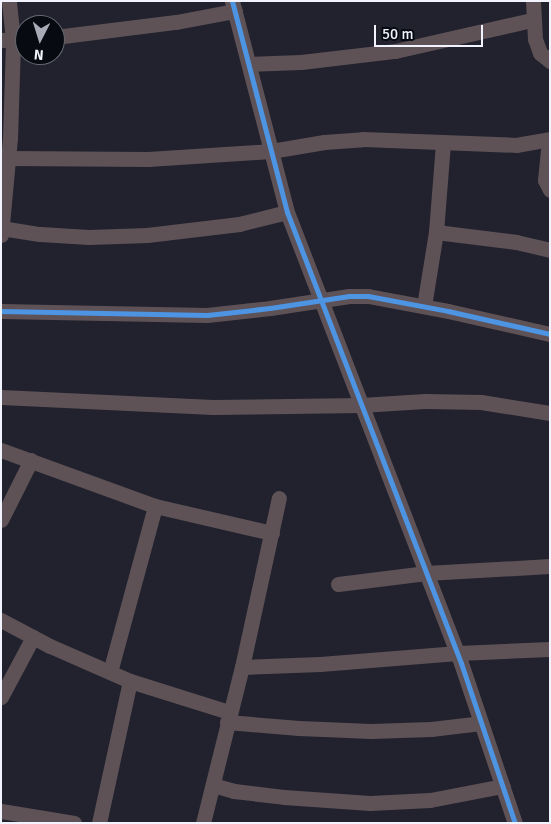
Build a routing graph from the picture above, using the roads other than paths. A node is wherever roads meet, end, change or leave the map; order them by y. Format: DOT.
graph roads {
  1 [pos="9,1"];
  2 [pos="532,1"];
  3 [pos="234,6"];
  4 [pos="532,20"];
  5 [pos="65,37"];
  6 [pos="13,40"];
  7 [pos="550,61"];
  8 [pos="249,64"];
  9 [pos="549,139"];
  10 [pos="444,142"];
  11 [pos="271,151"];
  12 [pos="8,158"];
  13 [pos="550,190"];
  14 [pos="287,212"];
  15 [pos="2,228"];
  16 [pos="436,232"];
  17 [pos="1,235"];
  18 [pos="550,250"];
  19 [pos="320,300"];
  20 [pos="424,306"];
  21 [pos="1,311"];
  22 [pos="550,334"];
  23 [pos="1,397"];
  24 [pos="360,405"];
  25 [pos="550,413"];
  26 [pos="1,450"];
  27 [pos="31,460"];
  28 [pos="279,498"];
  29 [pos="155,506"];
  30 [pos="1,520"];
  31 [pos="272,533"];
  32 [pos="550,566"];
  33 [pos="426,573"];
  34 [pos="338,584"];
  35 [pos="1,620"];
  36 [pos="33,637"];
  37 [pos="550,649"];
  38 [pos="458,653"];
  39 [pos="242,667"];
  40 [pos="110,672"];
  41 [pos="130,681"];
  42 [pos="1,697"];
  43 [pos="228,717"];
  44 [pos="481,722"];
  45 [pos="213,786"];
  46 [pos="503,786"];
  47 [pos="1,811"];
  48 [pos="74,823"];
  49 [pos="99,823"];
  50 [pos="203,823"];
  51 [pos="515,823"];
  1 -- 6 [label="street"];
  2 -- 4 [label="street"];
  3 -- 5 [label="street"];
  3 -- 8 [label="street"];
  4 -- 7 [label="street"];
  4 -- 8 [label="street"];
  6 -- 12 [label="street"];
  8 -- 11 [label="street"];
  9 -- 10 [label="street"];
  9 -- 13 [label="street"];
  10 -- 11 [label="street"];
  10 -- 16 [label="street"];
  11 -- 12 [label="street"];
  11 -- 14 [label="street"];
  12 -- 15 [label="street"];
  14 -- 15 [label="street"];
  14 -- 19 [label="street"];
  15 -- 17 [label="street"];
  16 -- 18 [label="street"];
  16 -- 20 [label="street"];
  19 -- 20 [label="street"];
  19 -- 21 [label="street"];
  19 -- 24 [label="street"];
  20 -- 22 [label="street"];
  23 -- 24 [label="street"];
  24 -- 25 [label="street"];
  24 -- 33 [label="street"];
  26 -- 27 [label="street"];
  27 -- 29 [label="street"];
  27 -- 30 [label="street"];
  28 -- 31 [label="street"];
  29 -- 31 [label="street"];
  29 -- 40 [label="street"];
  31 -- 39 [label="street"];
  32 -- 33 [label="street"];
  33 -- 34 [label="street"];
  33 -- 38 [label="street"];
  35 -- 36 [label="street"];
  36 -- 40 [label="street"];
  36 -- 42 [label="street"];
  37 -- 38 [label="street"];
  38 -- 39 [label="street"];
  38 -- 44 [label="street"];
  39 -- 43 [label="street"];
  40 -- 41 [label="street"];
  41 -- 43 [label="street"];
  41 -- 49 [label="street"];
  43 -- 44 [label="street"];
  43 -- 45 [label="street"];
  44 -- 46 [label="street"];
  45 -- 46 [label="street"];
  45 -- 50 [label="street"];
  46 -- 51 [label="street"];
  47 -- 48 [label="street"];
}
